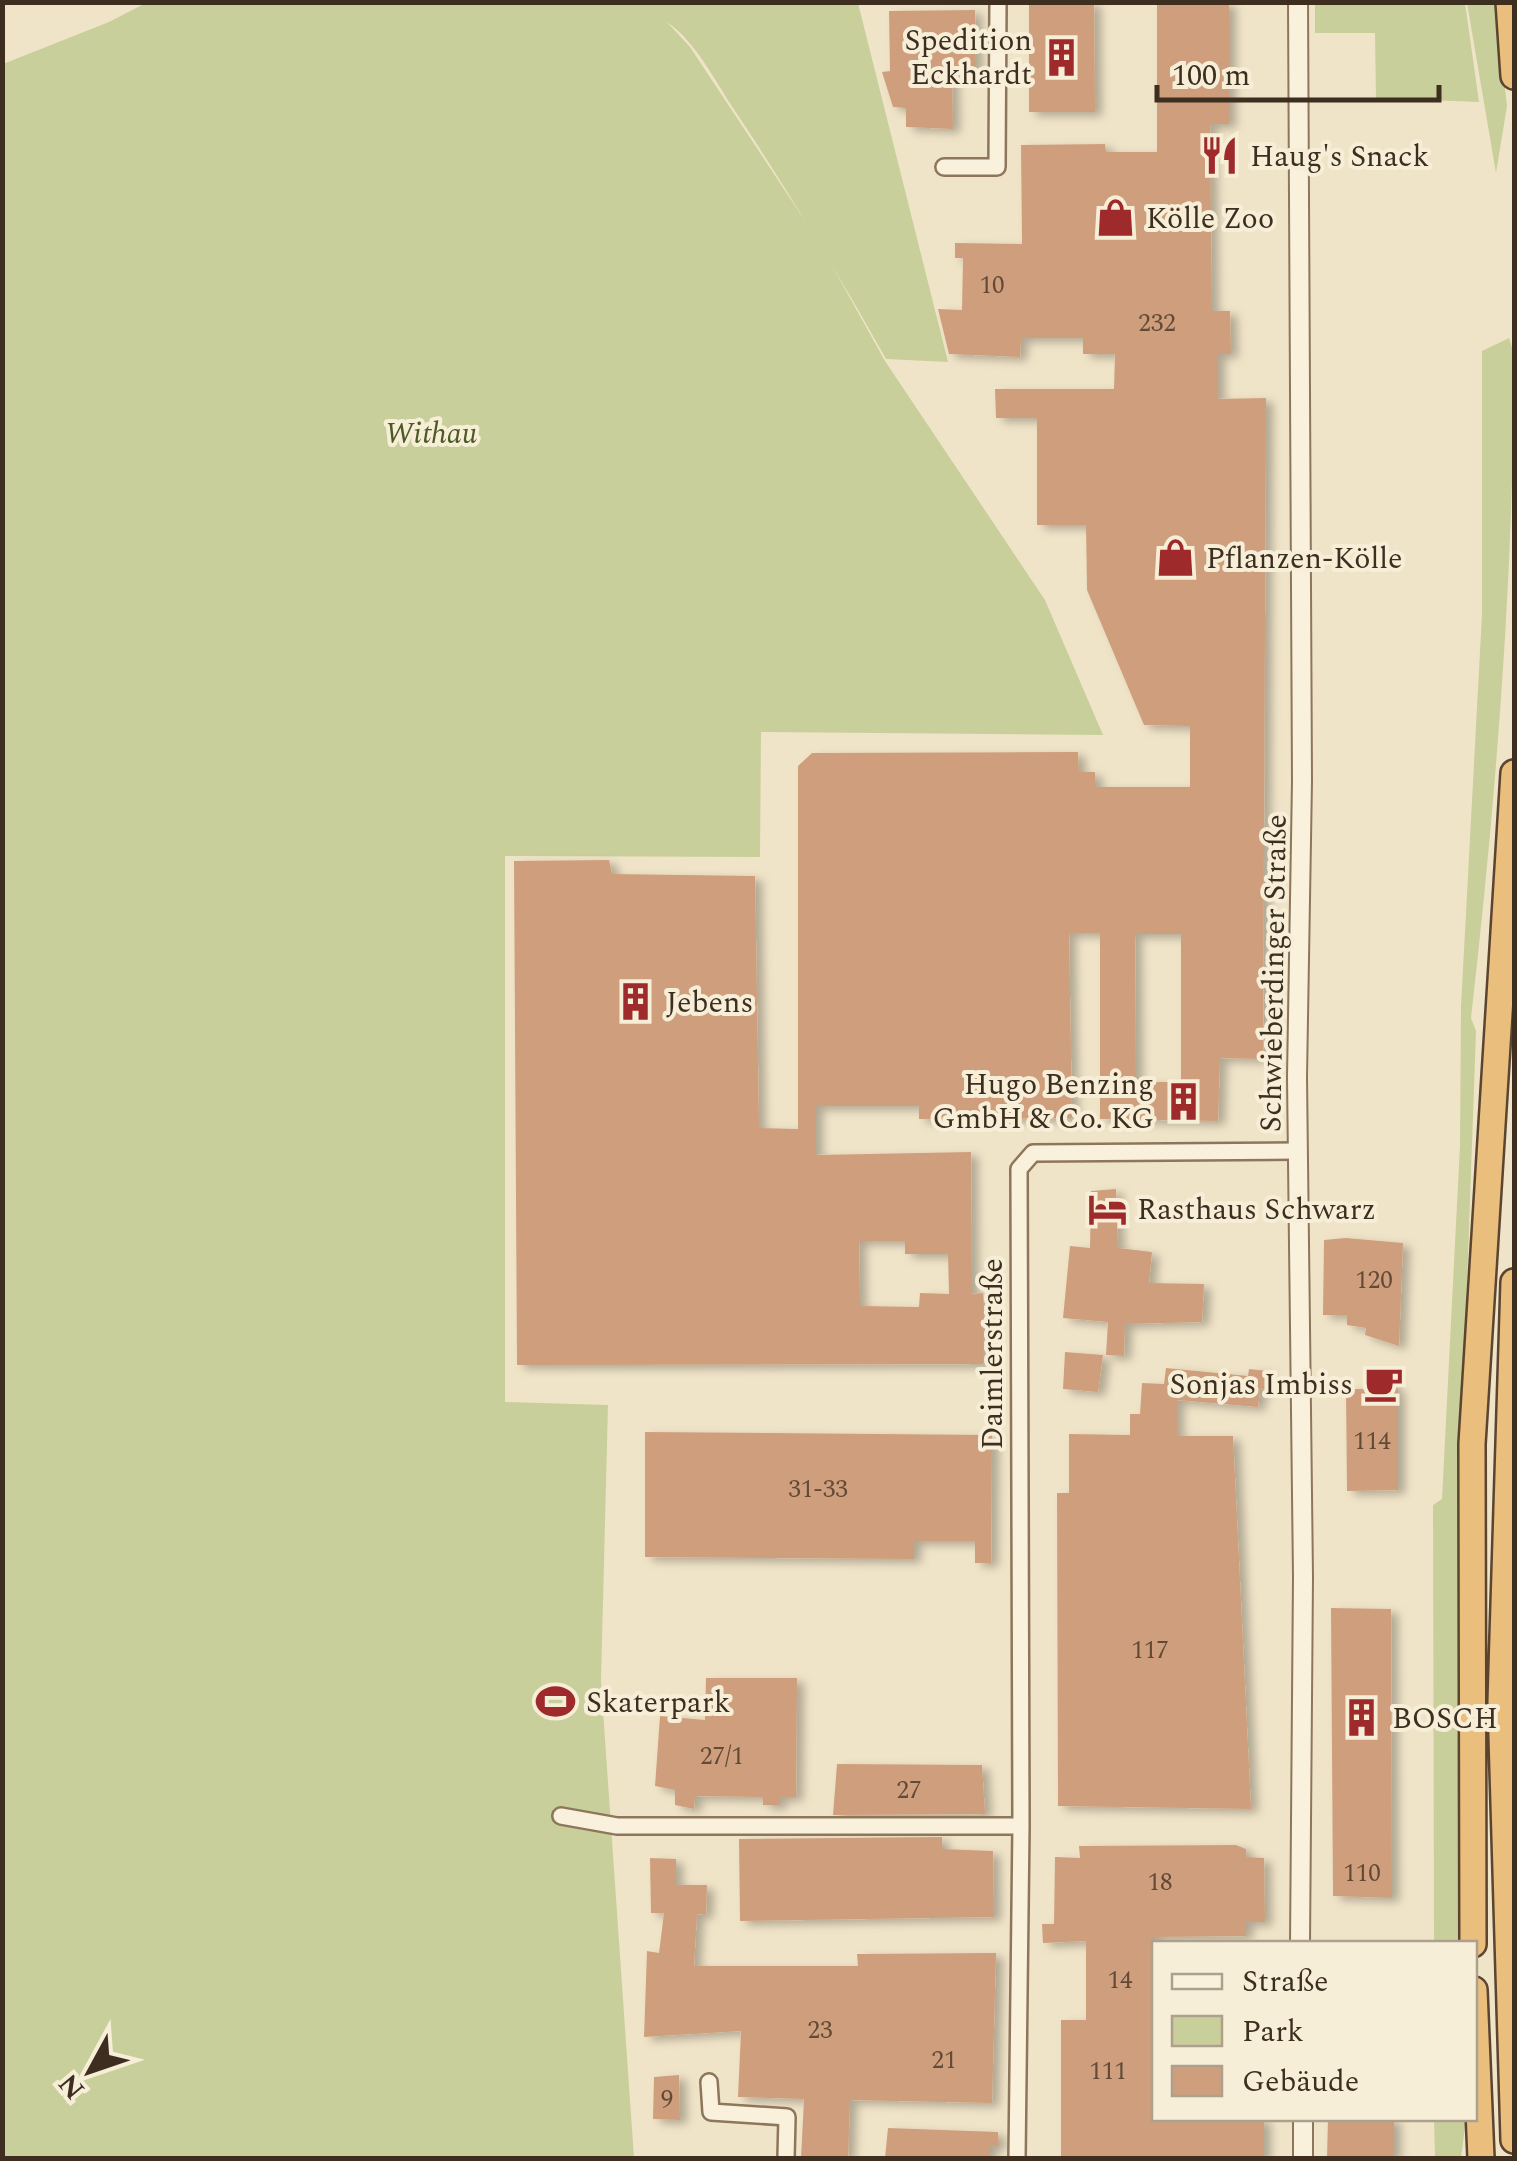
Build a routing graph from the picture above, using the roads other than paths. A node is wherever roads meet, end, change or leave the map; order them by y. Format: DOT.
graph roads {
  1 [pos="998,2"];
  2 [pos="1298,2"];
  3 [pos="1509,2"];
  4 [pos="1514,76"];
  5 [pos="944,168"];
  6 [pos="1514,773"];
  7 [pos="1298,1151"];
  8 [pos="1514,1282"];
  9 [pos="561,1816"];
  10 [pos="1022,1826"];
  11 [pos="1300,1941"];
  12 [pos="1473,1941"];
  13 [pos="1477,2062"];
  14 [pos="709,2082"];
  15 [pos="1302,2121"];
  16 [pos="1514,2140"];
  17 [pos="786,2158"];
  18 [pos="1017,2158"];
  19 [pos="1304,2158"];
  20 [pos="1481,2158"];
  1 -- 5 [label="street"];
  2 -- 7 [label="street, Schwieberdinger Straße"];
  3 -- 4 [label="highway"];
  6 -- 12 [label="highway"];
  7 -- 10 [label="street, Daimlerstraße"];
  7 -- 11 [label="street, Schwieberdinger Straße"];
  8 -- 16 [label="highway"];
  9 -- 10 [label="street"];
  10 -- 18 [label="street, Daimlerstraße"];
  13 -- 20 [label="highway"];
  14 -- 17 [label="street"];
  15 -- 19 [label="street"];
}
